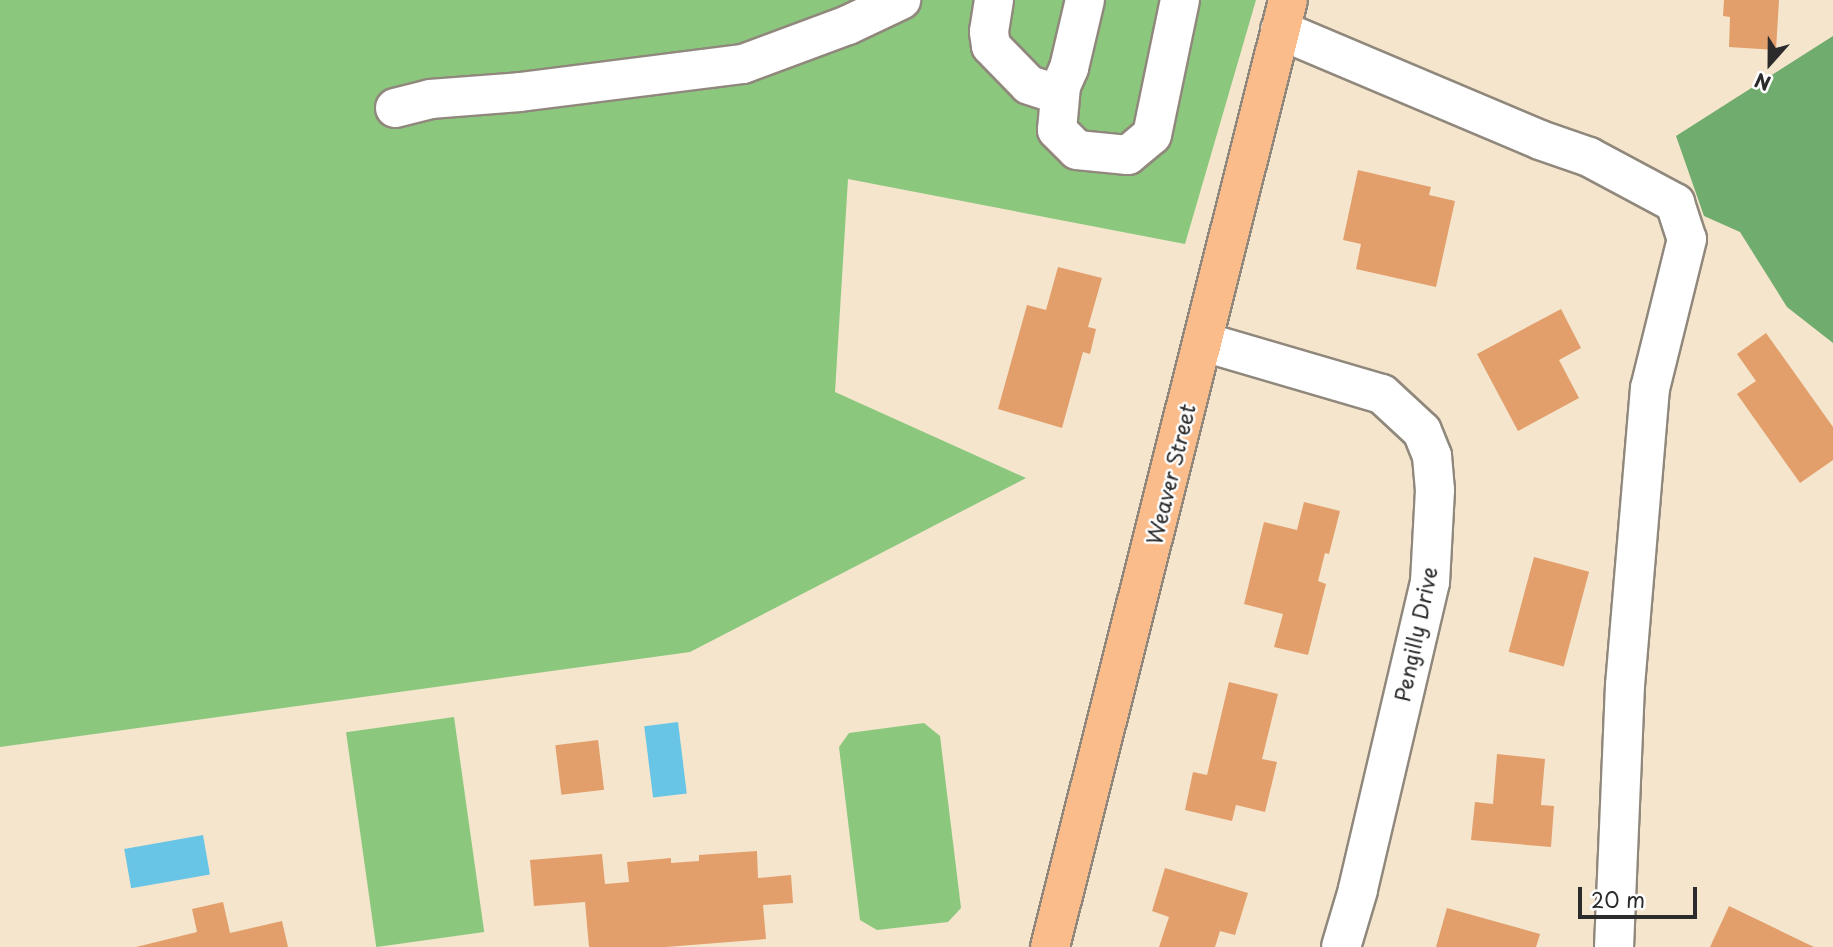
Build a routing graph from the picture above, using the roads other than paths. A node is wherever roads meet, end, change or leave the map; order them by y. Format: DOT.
graph roads {
  1 [pos="901,0"];
  2 [pos="995,0"];
  3 [pos="1085,0"];
  4 [pos="1180,0"];
  5 [pos="1284,15"];
  6 [pos="1061,86"];
  7 [pos="395,108"];
  8 [pos="1204,342"];
  9 [pos="1050,947"];
  10 [pos="1341,947"];
  11 [pos="1614,947"];
  1 -- 7 [label="street"];
  2 -- 6 [label="street"];
  3 -- 6 [label="street"];
  4 -- 6 [label="street"];
  5 -- 8 [label="main road, Weaver Street"];
  5 -- 11 [label="street"];
  8 -- 9 [label="main road, Weaver Street"];
  8 -- 10 [label="street, Pengilly Drive"];
}
